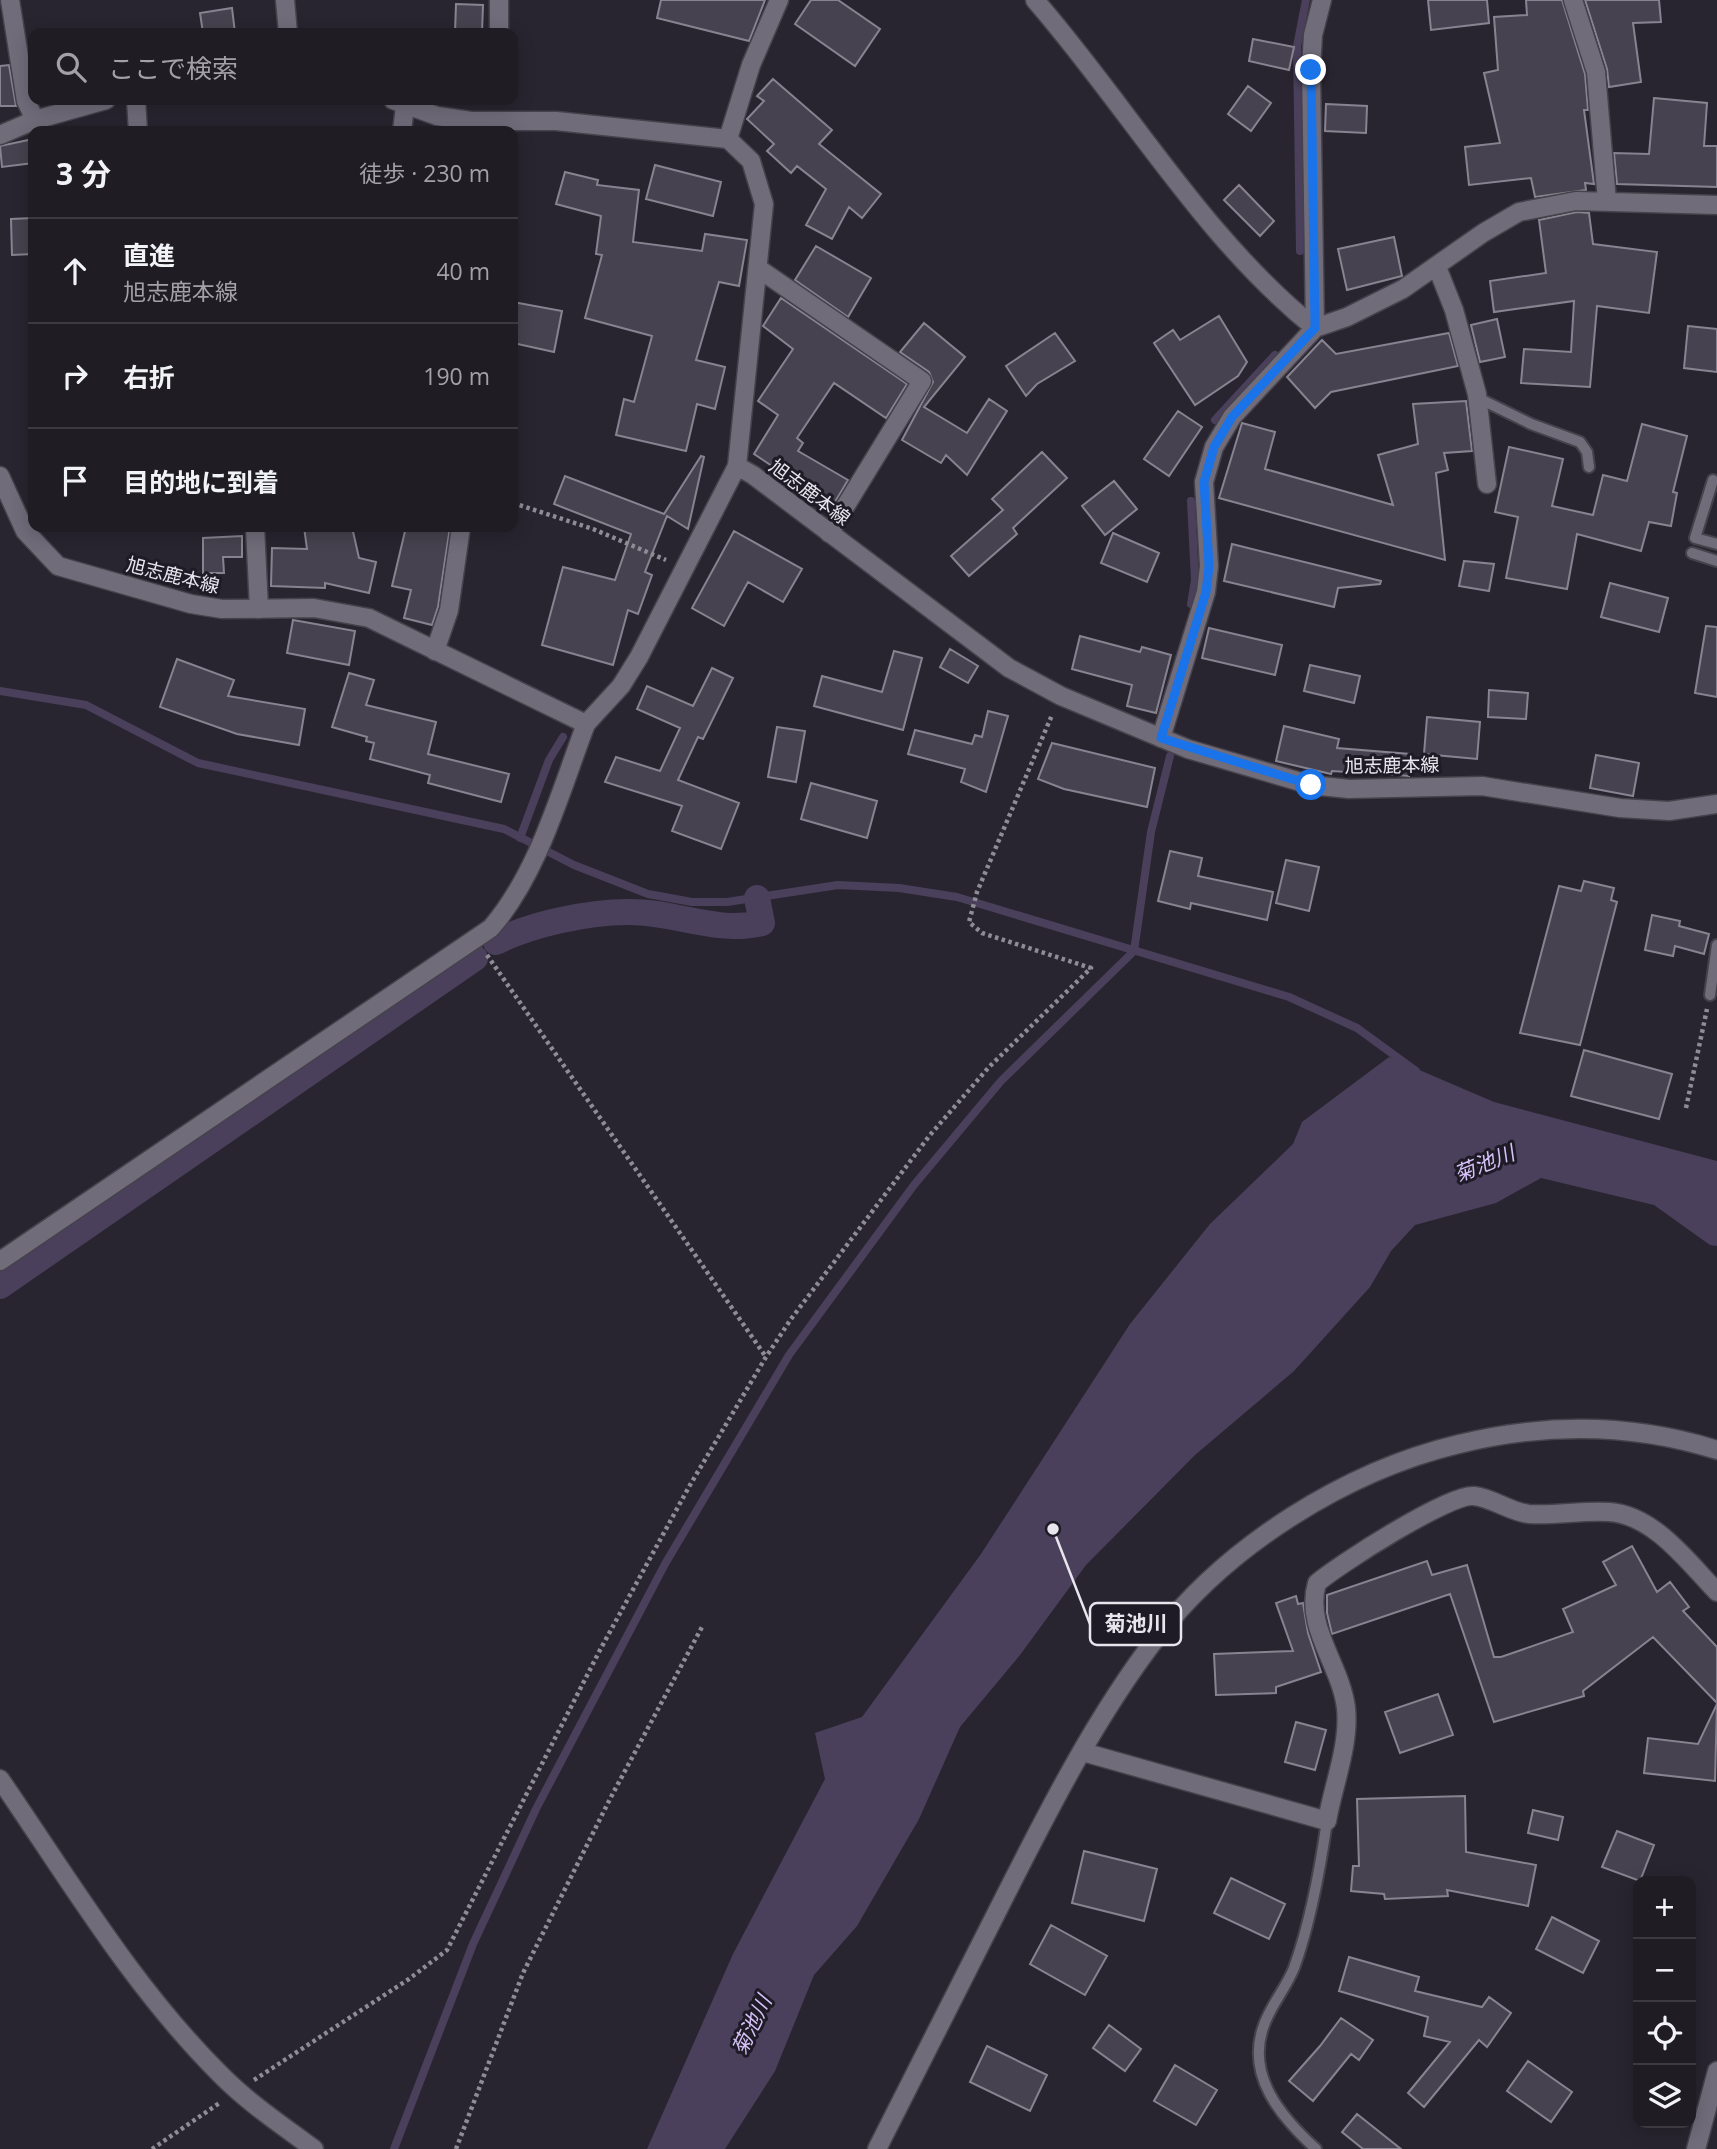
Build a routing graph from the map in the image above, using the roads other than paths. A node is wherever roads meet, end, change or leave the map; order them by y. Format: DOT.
graph roads {
  1 [pos="10,0"];
  2 [pos="285,0"];
  3 [pos="499,0"];
  4 [pos="779,0"];
  5 [pos="1035,0"];
  6 [pos="1322,0"];
  7 [pos="1573,0"];
  8 [pos="288,28"];
  9 [pos="499,28"];
  10 [pos="28,101"];
  11 [pos="30,105"];
  12 [pos="88,105"];
  13 [pos="136,105"];
  14 [pos="399,105"];
  15 [pos="406,105"];
  16 [pos="498,105"];
  17 [pos="498,119"];
  18 [pos="35,120"];
  19 [pos="138,126"];
  20 [pos="401,126"];
  21 [pos="0,135"];
  22 [pos="729,139"];
  23 [pos="1608,201"];
  24 [pos="1717,205"];
  25 [pos="1437,267"];
  26 [pos="760,269"];
  27 [pos="1315,328"];
  28 [pos="1478,398"];
  29 [pos="737,466"];
  30 [pos="1588,467"];
  31 [pos="0,476"];
  32 [pos="1713,480"];
  33 [pos="1487,484"];
  34 [pos="255,532"];
  35 [pos="460,532"];
  36 [pos="829,533"];
  37 [pos="1717,544"];
  38 [pos="1692,553"];
  39 [pos="1717,561"];
  40 [pos="259,609"];
  41 [pos="435,651"];
  42 [pos="586,724"];
  43 [pos="1161,738"];
  44 [pos="1717,804"];
  45 [pos="1717,945"];
  46 [pos="1710,995"];
  47 [pos="0,1261"];
  48 [pos="1717,1450"];
  49 [pos="1717,1592"];
  50 [pos="1083,1752"];
  51 [pos="0,1779"];
  52 [pos="1326,1821"];
  53 [pos="1717,2071"];
  54 [pos="1307,2140"];
  55 [pos="314,2149"];
  56 [pos="877,2149"];
  57 [pos="1297,2149"];
  58 [pos="1317,2149"];
  59 [pos="1696,2149"];
  1 -- 10 [label="street"];
  2 -- 8 [label="street"];
  3 -- 9 [label="street"];
  4 -- 22 [label="street"];
  5 -- 27 [label="street"];
  6 -- 27 [label="street"];
  7 -- 23 [label="street"];
  11 -- 18 [label="street"];
  12 -- 18 [label="street"];
  13 -- 19 [label="street"];
  14 -- 20 [label="street"];
  15 -- 17 [label="street"];
  16 -- 17 [label="street"];
  17 -- 22 [label="street"];
  18 -- 21 [label="street"];
  22 -- 26 [label="street"];
  23 -- 24 [label="street"];
  23 -- 25 [label="street"];
  25 -- 27 [label="street"];
  25 -- 28 [label="street"];
  26 -- 29 [label="street"];
  26 -- 36 [label="street"];
  27 -- 43 [label="street"];
  28 -- 30 [label="lane"];
  28 -- 33 [label="street"];
  29 -- 36 [label="street, 旭志鹿本線"];
  29 -- 42 [label="street, 旭志鹿本線"];
  31 -- 40 [label="street, 旭志鹿本線"];
  32 -- 37 [label="lane"];
  34 -- 40 [label="street"];
  35 -- 41 [label="street"];
  36 -- 43 [label="street, 旭志鹿本線"];
  38 -- 39 [label="lane"];
  40 -- 41 [label="street, 旭志鹿本線"];
  41 -- 42 [label="street, 旭志鹿本線"];
  42 -- 47 [label="street"];
  43 -- 44 [label="street, 旭志鹿本線"];
  45 -- 46 [label="lane"];
  48 -- 50 [label="street"];
  49 -- 52 [label="street"];
  50 -- 52 [label="street"];
  50 -- 56 [label="street"];
  51 -- 55 [label="street"];
  52 -- 54 [label="lane"];
  53 -- 59 [label="street"];
  54 -- 57 [label="lane"];
  54 -- 58 [label="lane"];
}
